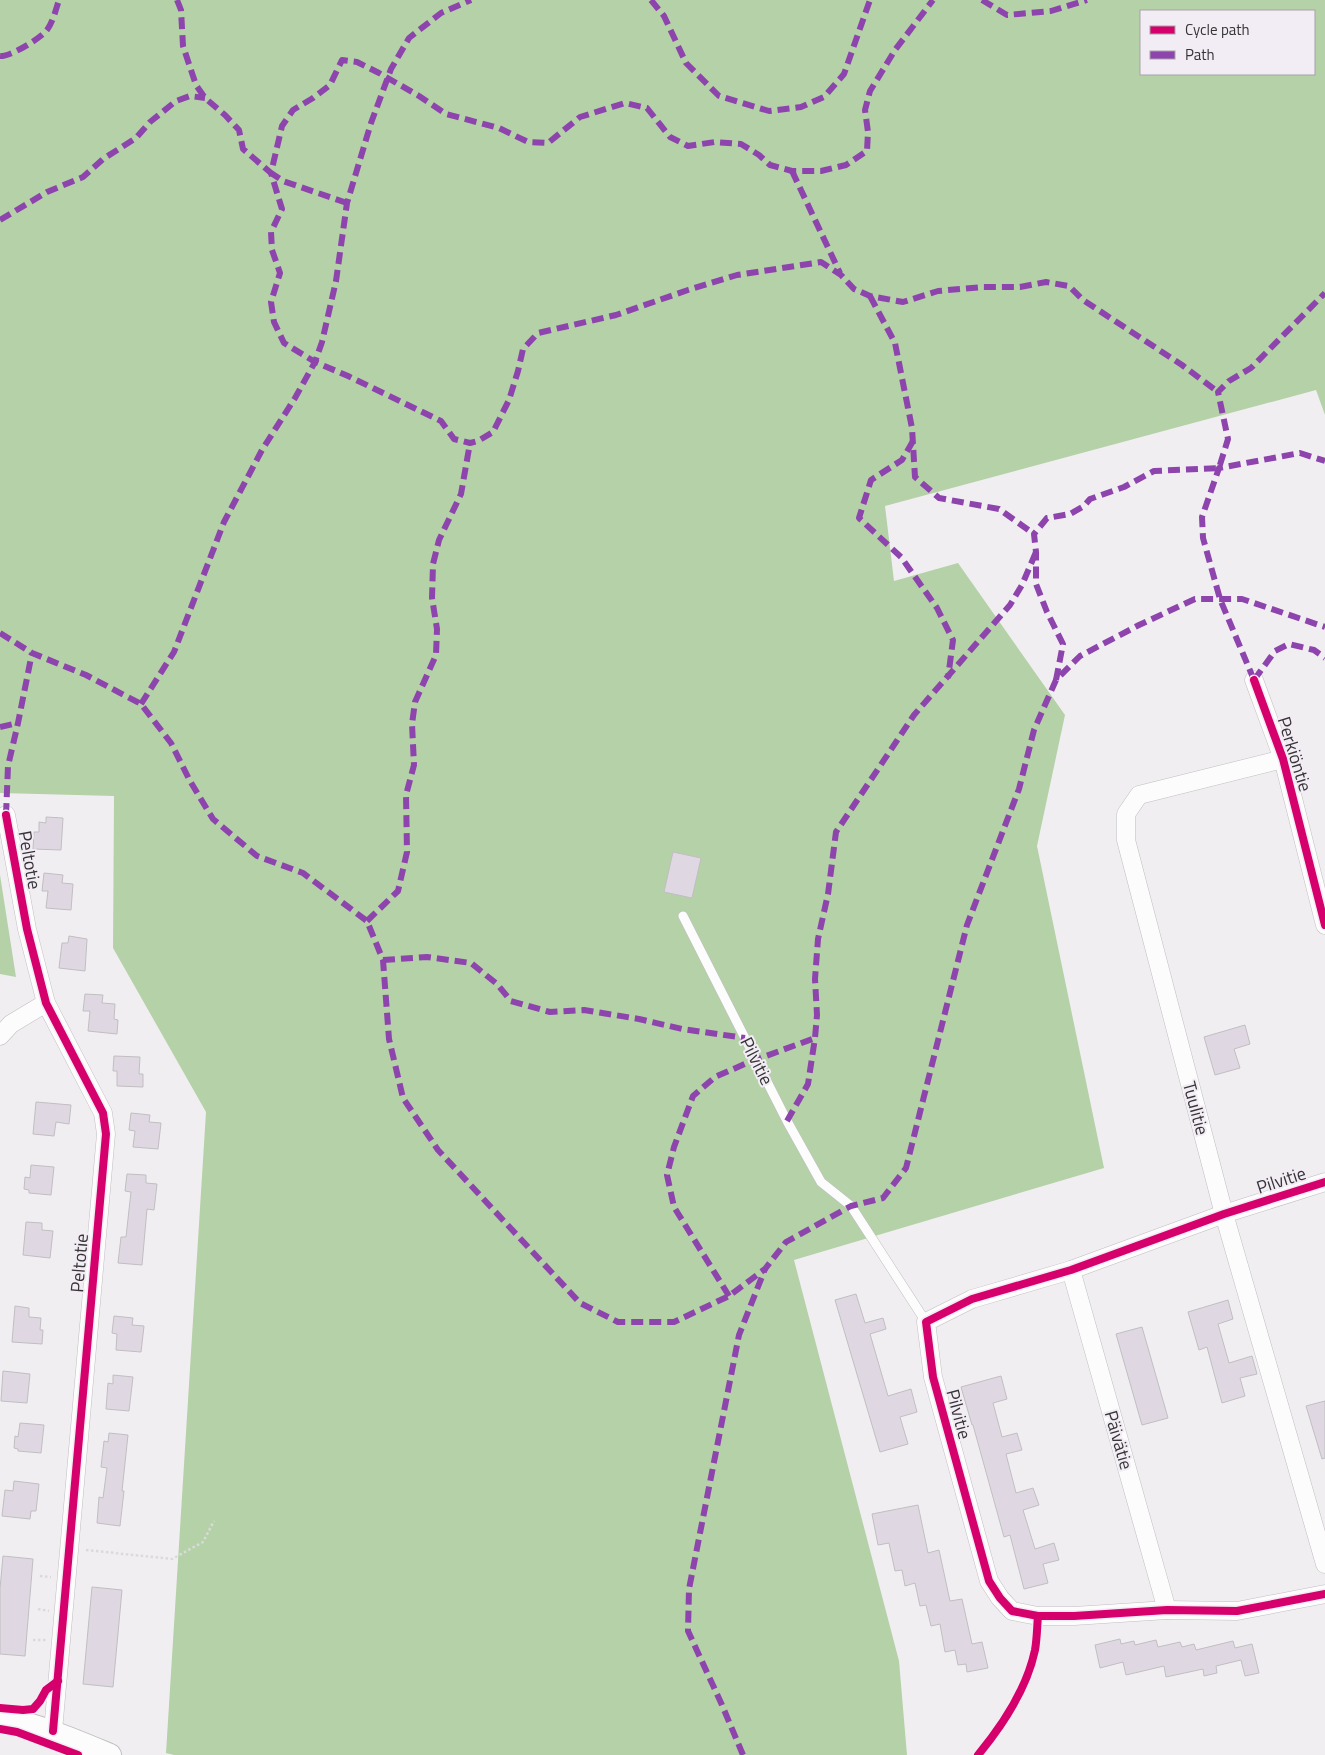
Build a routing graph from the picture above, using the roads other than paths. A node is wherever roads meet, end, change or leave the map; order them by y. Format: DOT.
graph roads {
  1 [pos="1254,680"];
  2 [pos="1283,758"];
  3 [pos="6,815"];
  4 [pos="683,916"];
  5 [pos="1325,925"];
  6 [pos="46,1003"];
  7 [pos="0,1036"];
  8 [pos="1325,1182"];
  9 [pos="1224,1214"];
  10 [pos="1071,1270"];
  11 [pos="926,1322"];
  12 [pos="1325,1564"];
  13 [pos="1325,1594"];
  14 [pos="1167,1610"];
  15 [pos="0,1717"];
  16 [pos="53,1731"];
  17 [pos="110,1755"];
  1 -- 2 [label="street, Perkiöntie"];
  2 -- 5 [label="street, Perkiöntie"];
  2 -- 9 [label="street, Tuulitie"];
  3 -- 6 [label="street, Peltotie"];
  4 -- 11 [label="lane, Pilvitie"];
  6 -- 7 [label="street"];
  6 -- 16 [label="street, Peltotie"];
  8 -- 9 [label="street, Pilvitie"];
  9 -- 10 [label="street, Pilvitie"];
  9 -- 12 [label="street, Tuulitie"];
  10 -- 11 [label="street, Pilvitie"];
  10 -- 14 [label="street, Päivätie"];
  11 -- 14 [label="street, Pilvitie"];
  13 -- 14 [label="street, Pilvitie"];
  15 -- 16 [label="street"];
  16 -- 17 [label="street"];
}
